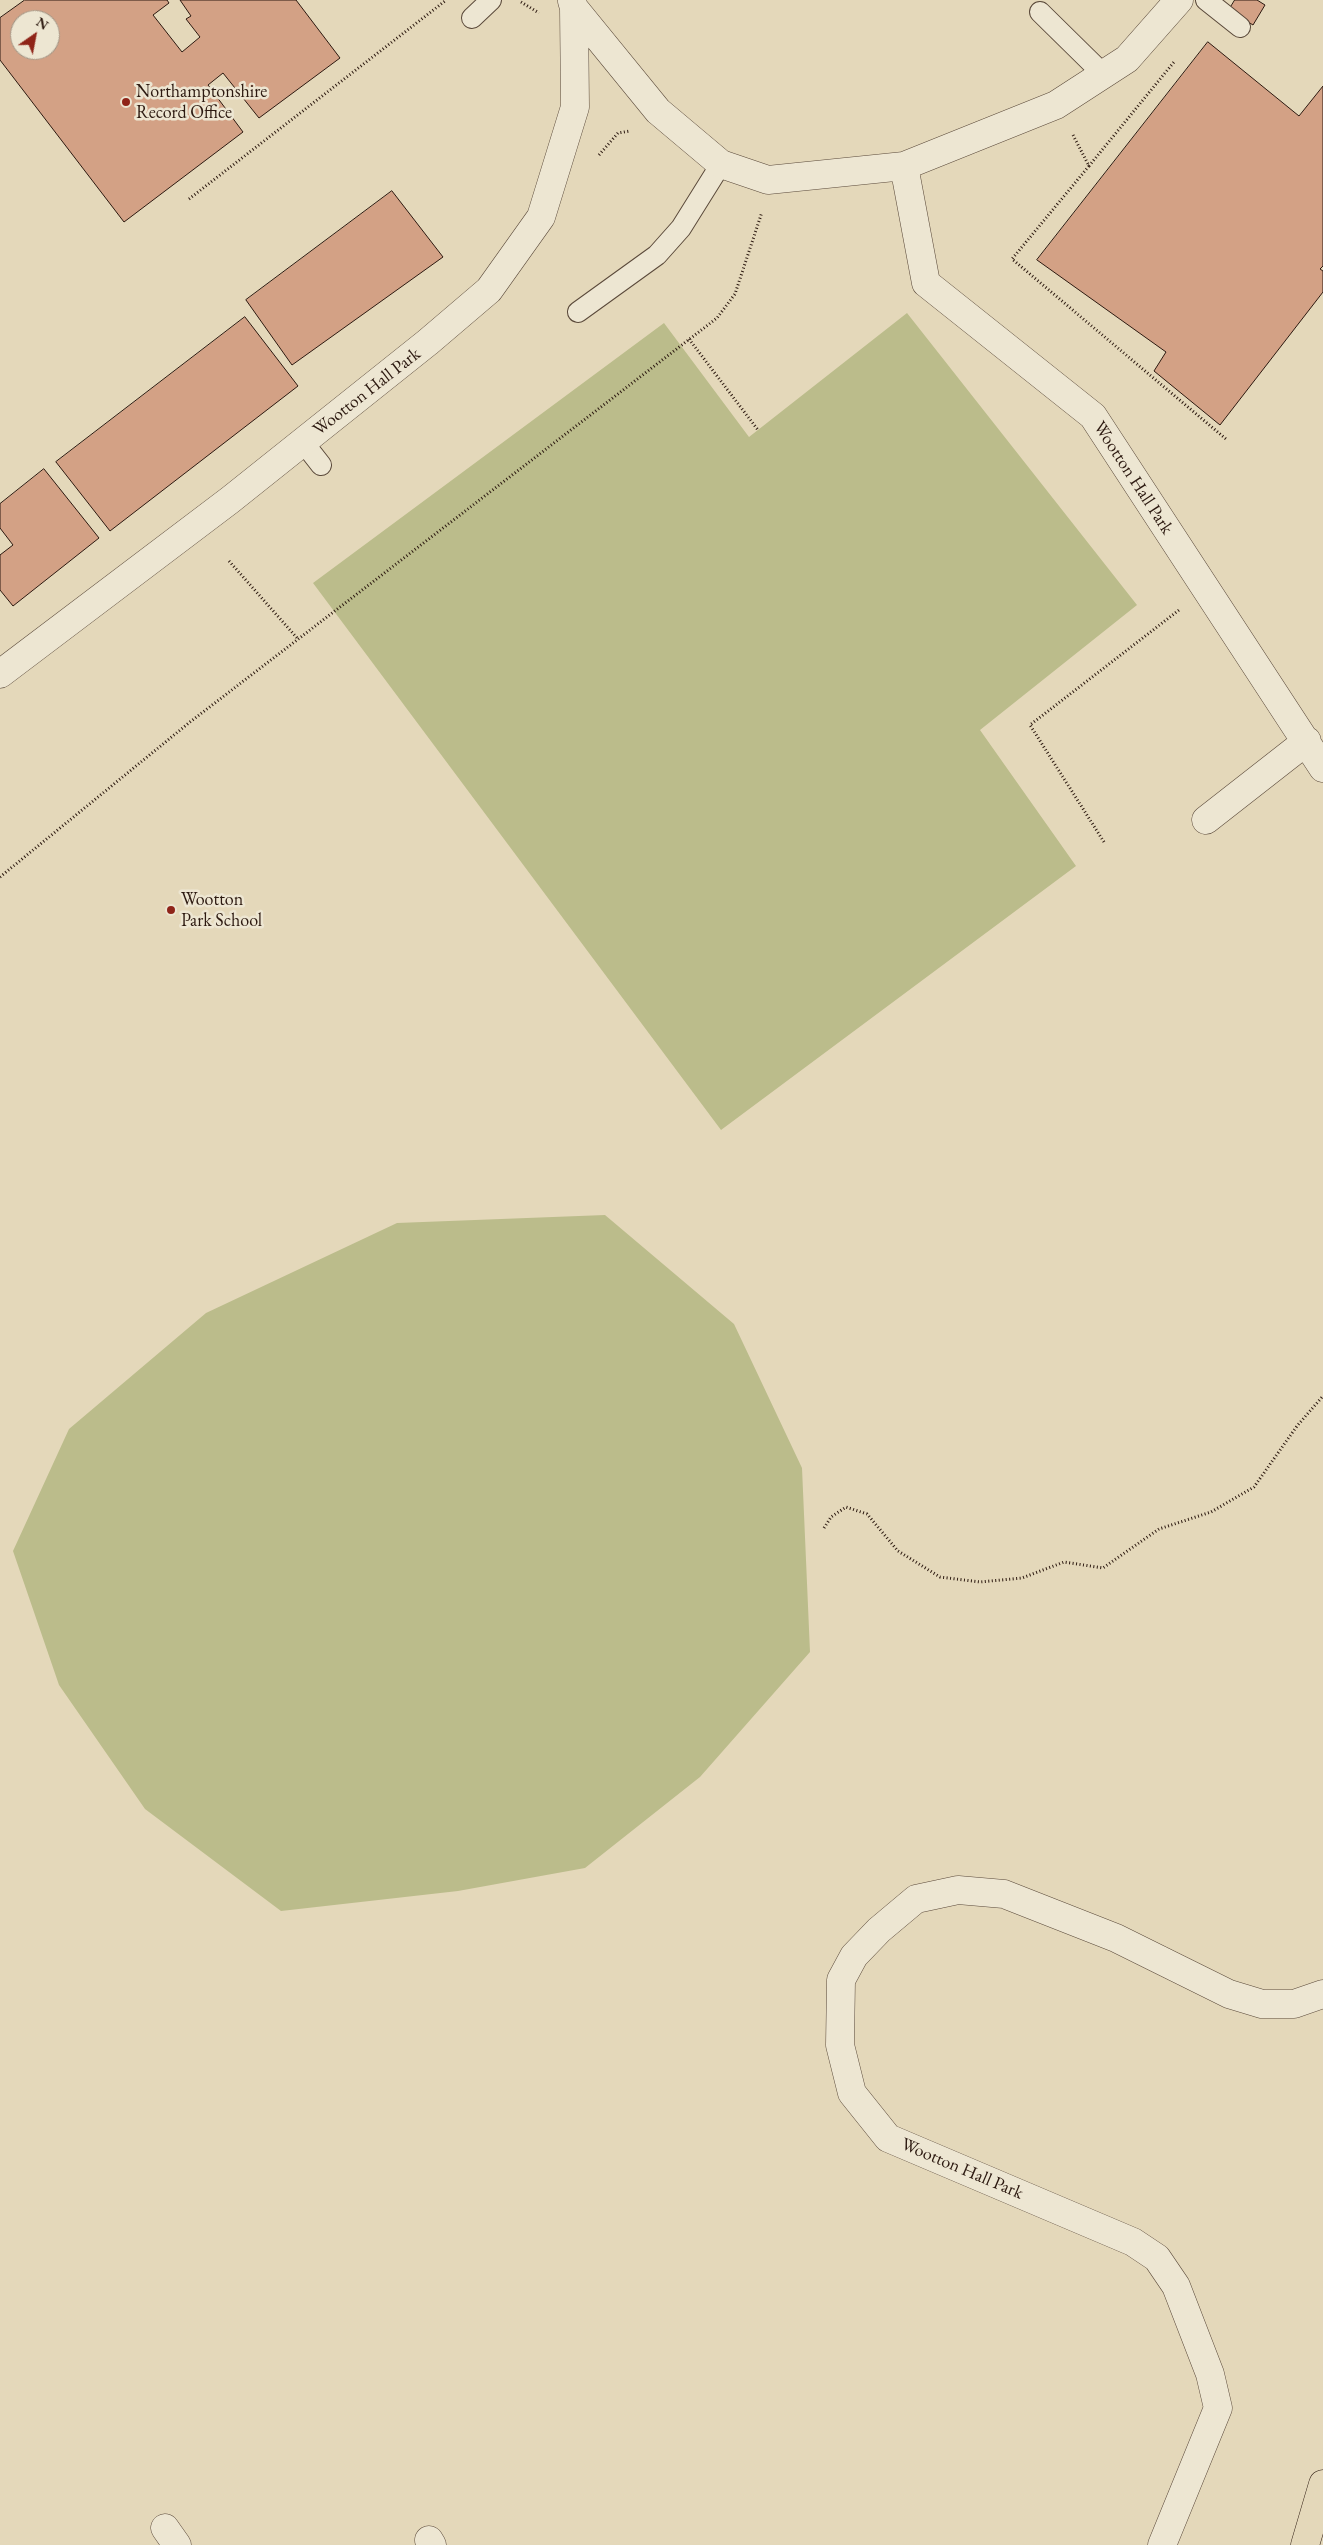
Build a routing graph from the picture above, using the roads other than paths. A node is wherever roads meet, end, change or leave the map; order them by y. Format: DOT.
graph roads {
  1 [pos="491,0"];
  2 [pos="1178,0"];
  3 [pos="1206,0"];
  4 [pos="573,4"];
  5 [pos="1040,12"];
  6 [pos="472,18"];
  7 [pos="1240,27"];
  8 [pos="1103,74"];
  9 [pos="721,164"];
  10 [pos="904,166"];
  11 [pos="578,312"];
  12 [pos="303,442"];
  13 [pos="321,465"];
  14 [pos="0,674"];
  15 [pos="1306,741"];
  16 [pos="1323,768"];
  17 [pos="1206,820"];
  18 [pos="1323,1994"];
  19 [pos="1323,2484"];
  20 [pos="1162,2545"];
  21 [pos="1305,2545"];
  1 -- 6 [label="lane"];
  2 -- 8 [label="street"];
  3 -- 7 [label="lane"];
  4 -- 9 [label="street"];
  4 -- 12 [label="street, Wootton Hall Park"];
  5 -- 8 [label="lane"];
  8 -- 10 [label="street"];
  9 -- 10 [label="street"];
  9 -- 11 [label="lane"];
  10 -- 15 [label="street, Wootton Hall Park"];
  12 -- 13 [label="lane"];
  12 -- 14 [label="street, Wootton Hall Park"];
  15 -- 16 [label="street, Wootton Hall Park"];
  15 -- 17 [label="street"];
  18 -- 20 [label="street, Wootton Hall Park"];
  19 -- 21 [label="highway"];
}
